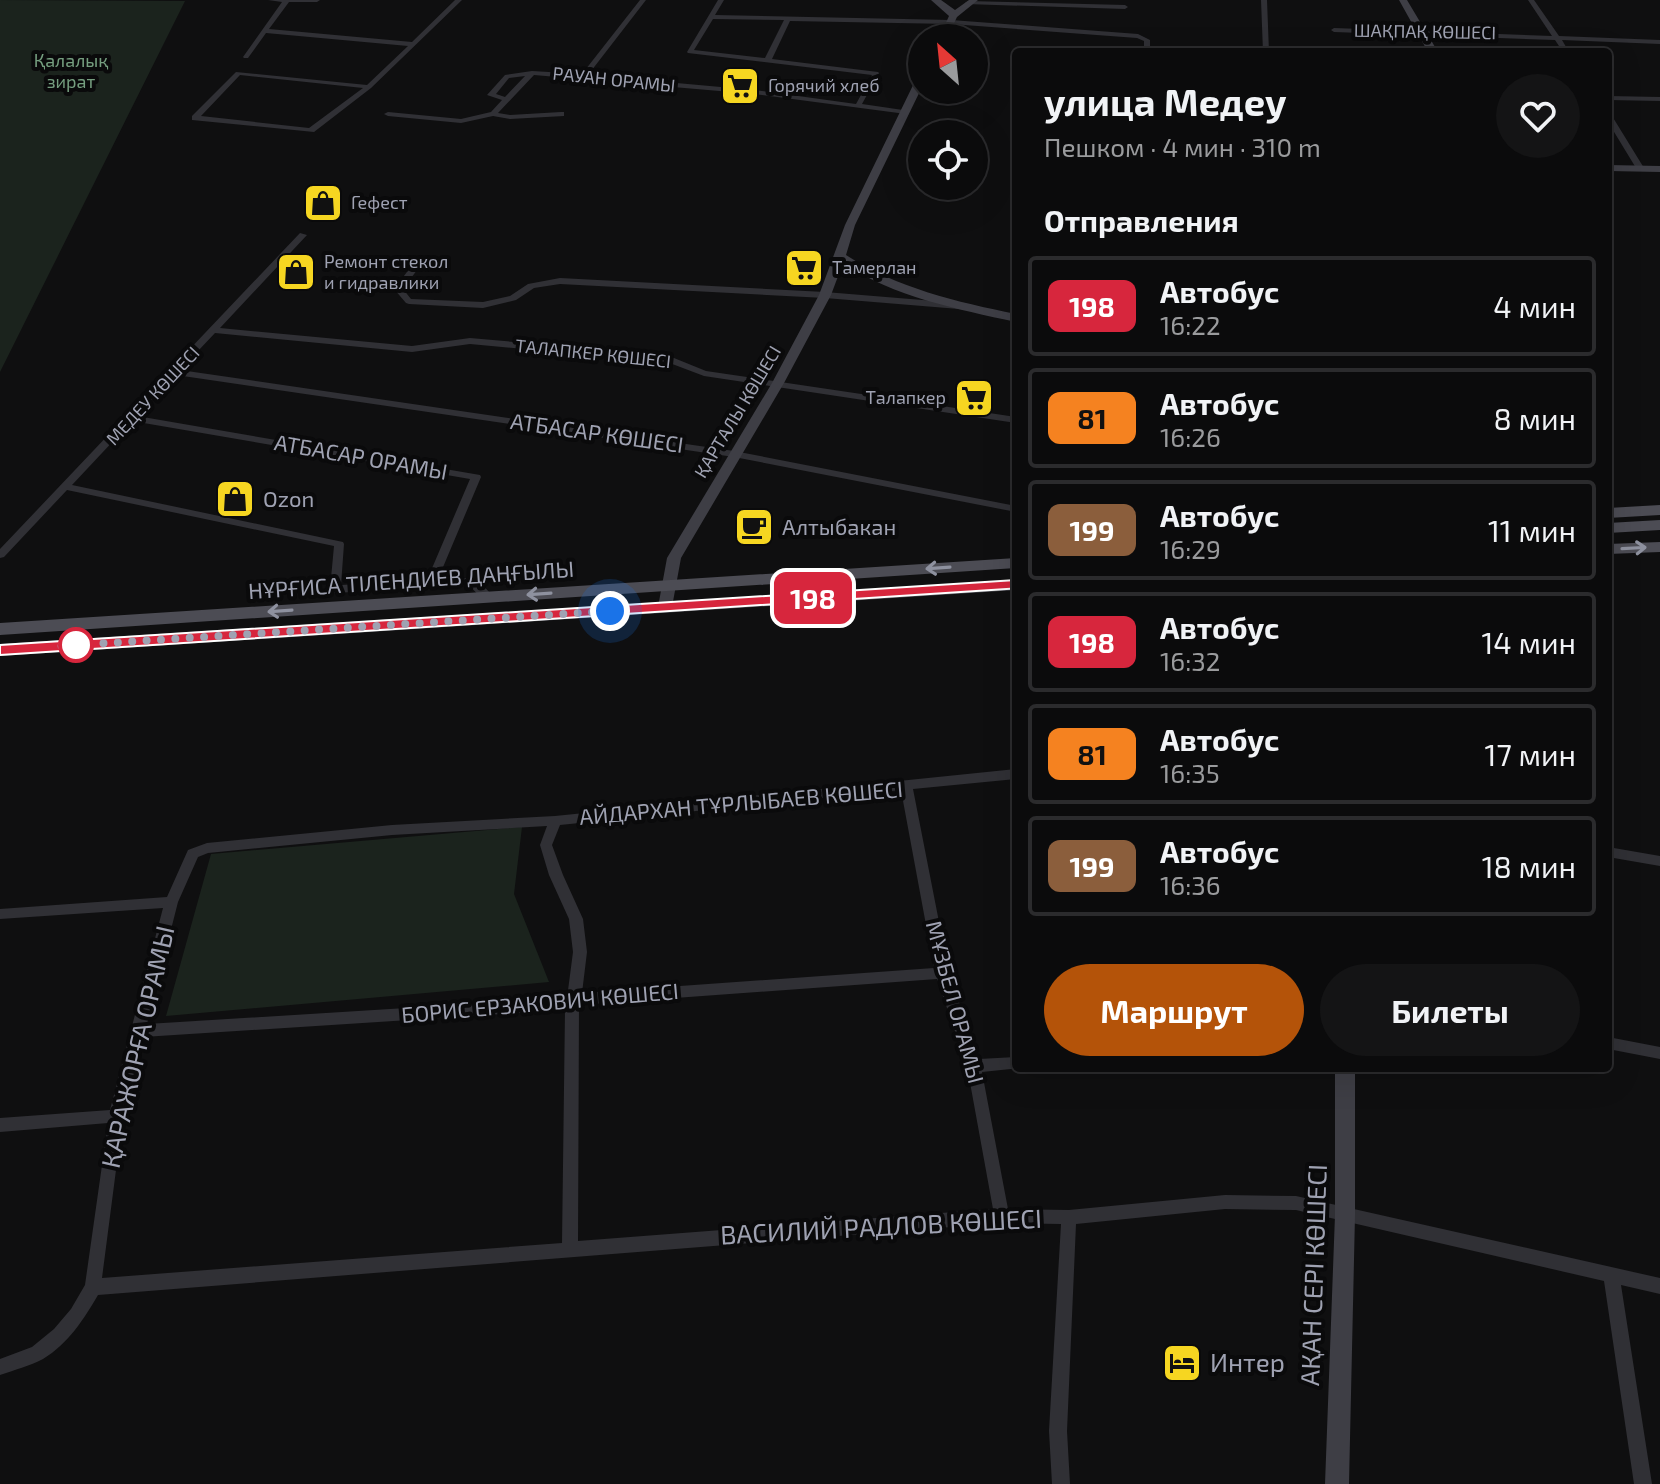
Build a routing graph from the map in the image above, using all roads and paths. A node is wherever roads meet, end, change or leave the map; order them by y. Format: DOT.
graph roads {
  1 [pos="317,0"];
  2 [pos="459,0"];
  3 [pos="643,0"];
  4 [pos="721,0"];
  5 [pos="935,0"];
  6 [pos="1264,0"];
  7 [pos="1403,0"];
  8 [pos="1531,0"];
  9 [pos="271,1"];
  10 [pos="286,1"];
  11 [pos="971,2"];
  12 [pos="1125,7"];
  13 [pos="711,17"];
  14 [pos="788,18"];
  15 [pos="952,19"];
  16 [pos="950,24"];
  17 [pos="1334,30"];
  18 [pos="265,31"];
  19 [pos="1421,31"];
  20 [pos="1555,36"];
  21 [pos="1660,42"];
  22 [pos="413,44"];
  23 [pos="1147,48"];
  24 [pos="1266,48"];
  25 [pos="1431,48"];
  26 [pos="1563,48"];
  27 [pos="246,57"];
  28 [pos="768,60"];
  29 [pos="532,73"];
  30 [pos="584,76"];
  31 [pos="369,87"];
  32 [pos="1612,98"];
  33 [pos="1660,99"];
  34 [pos="508,100"];
  35 [pos="908,103"];
  36 [pos="858,106"];
  37 [pos="903,112"];
  38 [pos="388,114"];
  39 [pos="493,114"];
  40 [pos="561,114"];
  41 [pos="1612,122"];
  42 [pos="1612,168"];
  43 [pos="1640,168"];
  44 [pos="1660,169"];
  45 [pos="303,235"];
  46 [pos="840,256"];
  47 [pos="413,270"];
  48 [pos="825,295"];
  49 [pos="966,307"];
  50 [pos="1012,317"];
  51 [pos="214,330"];
  52 [pos="175,372"];
  53 [pos="778,383"];
  54 [pos="132,418"];
  55 [pos="1012,419"];
  56 [pos="734,454"];
  57 [pos="68,487"];
  58 [pos="1012,508"];
  59 [pos="1660,510"];
  60 [pos="1612,513"];
  61 [pos="1660,525"];
  62 [pos="1612,528"];
  63 [pos="1660,547"];
  64 [pos="1612,549"];
  65 [pos="0,555"];
  66 [pos="1012,563"];
  67 [pos="431,583"];
  68 [pos="1012,585"];
  69 [pos="668,586"];
  70 [pos="487,597"];
  71 [pos="665,607"];
  72 [pos="0,629"];
  73 [pos="0,650"];
  74 [pos="1012,775"];
  75 [pos="907,788"];
  76 [pos="555,821"];
  77 [pos="1612,853"];
  78 [pos="1660,861"];
  79 [pos="171,902"];
  80 [pos="0,914"];
  81 [pos="942,973"];
  82 [pos="573,1001"];
  83 [pos="138,1031"];
  84 [pos="1612,1044"];
  85 [pos="1660,1053"];
  86 [pos="1012,1063"];
  87 [pos="974,1066"];
  88 [pos="1345,1072"];
  89 [pos="116,1116"];
  90 [pos="0,1125"];
  91 [pos="1345,1215"];
  92 [pos="1002,1216"];
  93 [pos="1069,1217"];
  94 [pos="570,1248"];
  95 [pos="1611,1275"];
  96 [pos="1660,1286"];
  97 [pos="93,1287"];
  98 [pos="0,1367"];
  99 [pos="1061,1484"];
  100 [pos="1337,1484"];
  101 [pos="1643,1484"];
  1 -- 10 [label="street"];
  2 -- 22 [label="street"];
  3 -- 30 [label="street"];
  4 -- 13 [label="street"];
  5 -- 15 [label="street"];
  6 -- 24 [label="street"];
  7 -- 19 [label="street"];
  8 -- 20 [label="street"];
  9 -- 10 [label="street"];
  10 -- 18 [label="street"];
  11 -- 12 [label="street"];
  11 -- 15 [label="street"];
  13 -- 14 [label="street"];
  13 -- 28 [label="street, РАУАН ОРАМЫ"];
  14 -- 15 [label="street"];
  14 -- 28 [label="street"];
  15 -- 16 [label="street"];
  15 -- 23 [label="street"];
  17 -- 19 [label="street, ШАҚПАҚ КӨШЕСІ"];
  18 -- 22 [label="street"];
  18 -- 27 [label="street"];
  19 -- 20 [label="street, ШАҚПАҚ КӨШЕСІ"];
  19 -- 25 [label="street"];
  20 -- 21 [label="street, ШАҚПАҚ КӨШЕСІ"];
  20 -- 26 [label="street"];
  22 -- 31 [label="street"];
  28 -- 36 [label="street, РАУАН ОРАМЫ"];
  29 -- 30 [label="street, РАУАН ОРАМЫ"];
  29 -- 34 [label="street, РАУАН ОРАМЫ"];
  29 -- 34 [label="street"];
  30 -- 36 [label="street, РАУАН ОРАМЫ"];
  31 -- 31 [label="street"];
  32 -- 33 [label="street"];
  34 -- 39 [label="street, РАУАН ОРАМЫ"];
  35 -- 37 [label="street, ҚАРТАЛЫ КӨШЕСІ"];
  36 -- 37 [label="street, РАУАН ОРАМЫ"];
  37 -- 46 [label="street, ҚАРТАЛЫ КӨШЕСІ"];
  38 -- 39 [label="street"];
  39 -- 40 [label="street"];
  41 -- 43 [label="street"];
  42 -- 43 [label="street"];
  43 -- 44 [label="street"];
  45 -- 51 [label="street, МЕДЕУ КӨШЕСІ"];
  46 -- 48 [label="street, ҚАРТАЛЫ КӨШЕСІ"];
  46 -- 49 [label="street"];
  47 -- 48 [label="street"];
  48 -- 49 [label="street"];
  48 -- 53 [label="street, ҚАРТАЛЫ КӨШЕСІ"];
  49 -- 50 [label="street"];
  51 -- 52 [label="street, МЕДЕУ КӨШЕСІ"];
  51 -- 53 [label="street, ТАЛАПКЕР КӨШЕСІ"];
  52 -- 54 [label="street, МЕДЕУ КӨШЕСІ"];
  52 -- 56 [label="street, АТБАСАР КӨШЕСІ"];
  53 -- 55 [label="street, ТАЛАПКЕР КӨШЕСІ"];
  53 -- 56 [label="street, ҚАРТАЛЫ КӨШЕСІ"];
  54 -- 57 [label="street, МЕДЕУ КӨШЕСІ"];
  54 -- 67 [label="street, АТБАСАР ОРАМЫ"];
  56 -- 58 [label="street, АТБАСАР КӨШЕСІ"];
  56 -- 69 [label="street, ҚАРТАЛЫ КӨШЕСІ"];
  57 -- 65 [label="street, МЕДЕУ КӨШЕСІ"];
  57 -- 67 [label="street"];
  59 -- 60 [label="main road"];
  61 -- 62 [label="main road"];
  64 -- 63 [label="main road, one-way"];
  66 -- 69 [label="main road, НҰРҒИСА ТІЛЕНДИЕВ ДАҢҒЫЛЫ, one-way"];
  67 -- 70 [label="street"];
  68 -- 71 [label="main road, НҰРҒИСА ТІЛЕНДИЕВ ДАҢҒЫЛЫ"];
  69 -- 70 [label="main road, НҰРҒИСА ТІЛЕНДИЕВ ДАҢҒЫЛЫ, one-way"];
  69 -- 71 [label="street, ҚАРТАЛЫ КӨШЕСІ"];
  70 -- 72 [label="main road, НҰРҒИСА ТІЛЕНДИЕВ ДАҢҒЫЛЫ, one-way"];
  71 -- 73 [label="main road, НҰРҒИСА ТІЛЕНДИЕВ ДАҢҒЫЛЫ"];
  74 -- 75 [label="street, АЙДАРХАН ТҰРЛЫБАЕВ КӨШЕСІ"];
  75 -- 76 [label="street, АЙДАРХАН ТҰРЛЫБАЕВ КӨШЕСІ"];
  75 -- 81 [label="street, МҰЗБЕЛ ОРАМЫ"];
  76 -- 79 [label="street, ҚАРАЖОРҒА ОРАМЫ"];
  76 -- 82 [label="street, АЙДАРХАН ТҰРЛЫБАЕВ КӨШЕСІ"];
  77 -- 78 [label="street"];
  79 -- 80 [label="street"];
  79 -- 83 [label="street, ҚАРАЖОРҒА ОРАМЫ"];
  81 -- 82 [label="street, БОРИС ЕРЗАКОВИЧ КӨШЕСІ"];
  81 -- 87 [label="street, МҰЗБЕЛ ОРАМЫ"];
  82 -- 83 [label="street, БОРИС ЕРЗАКОВИЧ КӨШЕСІ"];
  82 -- 94 [label="street, АЙДАРХАН ТҰРЛЫБАЕВ КӨШЕСІ"];
  83 -- 89 [label="street, ҚАРАЖОРҒА ОРАМЫ"];
  84 -- 85 [label="street"];
  86 -- 87 [label="street"];
  87 -- 92 [label="street, МҰЗБЕЛ ОРАМЫ"];
  88 -- 91 [label="street, АҚАН СЕРІ КӨШЕСІ"];
  89 -- 90 [label="street"];
  89 -- 97 [label="street, ҚАРАЖОРҒА ОРАМЫ"];
  91 -- 93 [label="street, ВАСИЛИЙ РАДЛОВ КӨШЕСІ"];
  91 -- 95 [label="street, ВАСИЛИЙ РАДЛОВ КӨШЕСІ"];
  91 -- 100 [label="street, АҚАН СЕРІ КӨШЕСІ"];
  92 -- 93 [label="street, ВАСИЛИЙ РАДЛОВ КӨШЕСІ"];
  92 -- 94 [label="street, ВАСИЛИЙ РАДЛОВ КӨШЕСІ"];
  93 -- 99 [label="street"];
  94 -- 97 [label="street, ВАСИЛИЙ РАДЛОВ КӨШЕСІ"];
  95 -- 96 [label="street, ВАСИЛИЙ РАДЛОВ КӨШЕСІ"];
  95 -- 101 [label="street"];
  97 -- 98 [label="street"];
}
